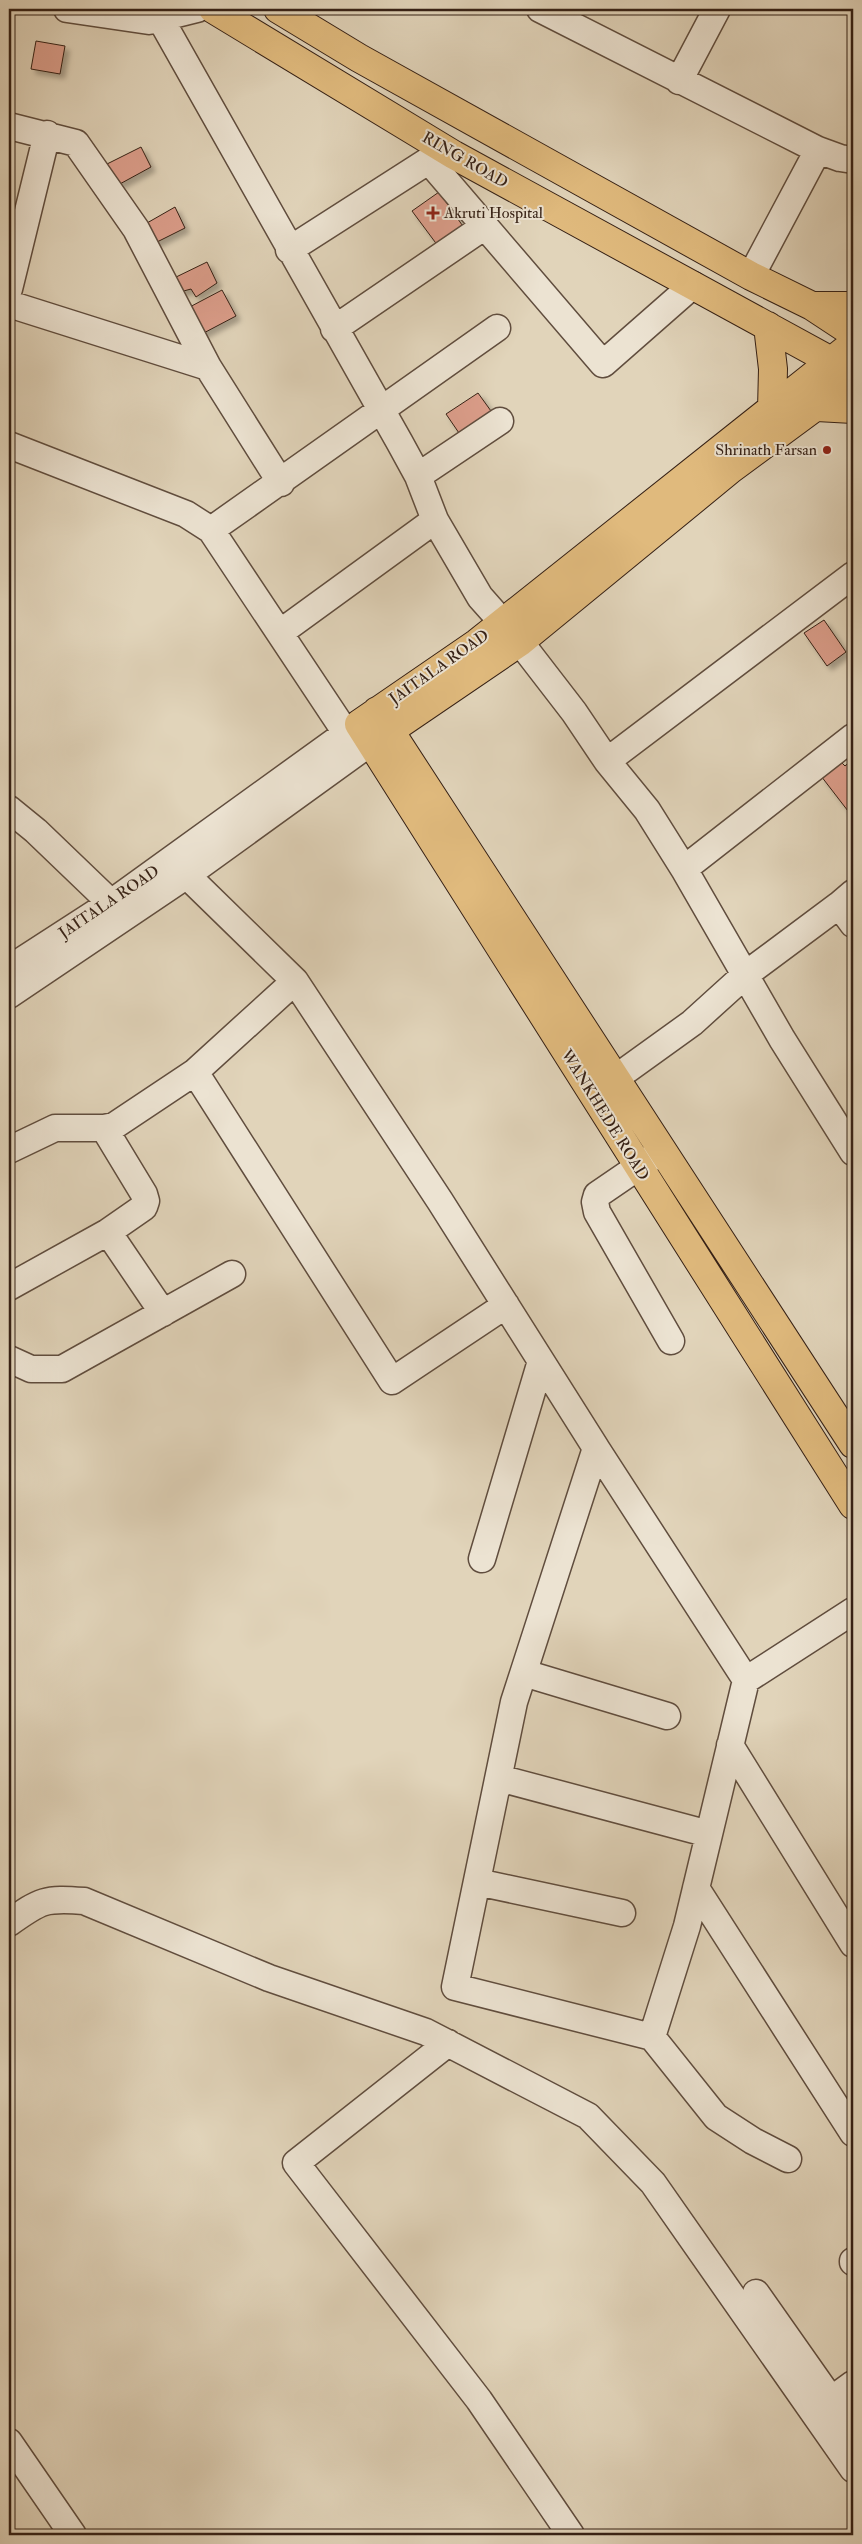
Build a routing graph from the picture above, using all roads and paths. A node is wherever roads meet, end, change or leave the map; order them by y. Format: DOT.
graph roads {
  1 [pos="67,9"];
  2 [pos="197,9"];
  3 [pos="213,9"];
  4 [pos="278,9"];
  5 [pos="540,9"];
  6 [pos="717,9"];
  7 [pos="160,18"];
  8 [pos="679,81"];
  9 [pos="9,126"];
  10 [pos="47,134"];
  11 [pos="818,150"];
  12 [pos="437,155"];
  13 [pos="853,160"];
  14 [pos="485,226"];
  15 [pos="289,250"];
  16 [pos="751,276"];
  17 [pos="693,285"];
  18 [pos="9,289"];
  19 [pos="9,304"];
  20 [pos="812,306"];
  21 [pos="853,306"];
  22 [pos="768,326"];
  23 [pos="497,328"];
  24 [pos="334,329"];
  25 [pos="853,333"];
  26 [pos="853,344"];
  27 [pos="208,367"];
  28 [pos="842,367"];
  29 [pos="853,380"];
  30 [pos="817,407"];
  31 [pos="772,409"];
  32 [pos="853,409"];
  33 [pos="381,410"];
  34 [pos="500,421"];
  35 [pos="9,445"];
  36 [pos="418,476"];
  37 [pos="281,483"];
  38 [pos="435,520"];
  39 [pos="211,530"];
  40 [pos="853,575"];
  41 [pos="281,632"];
  42 [pos="510,633"];
  43 [pos="367,732"];
  44 [pos="853,737"];
  45 [pos="607,761"];
  46 [pos="9,809"];
  47 [pos="179,867"];
  48 [pos="684,869"];
  49 [pos="111,903"];
  50 [pos="849,907"];
  51 [pos="9,969"];
  52 [pos="744,975"];
  53 [pos="295,981"];
  54 [pos="9,995"];
  55 [pos="196,1072"];
  56 [pos="617,1077"];
  57 [pos="104,1128"];
  58 [pos="9,1150"];
  59 [pos="662,1151"];
  60 [pos="853,1152"];
  61 [pos="637,1167"];
  62 [pos="108,1232"];
  63 [pos="232,1274"];
  64 [pos="9,1287"];
  65 [pos="506,1305"];
  66 [pos="163,1313"];
  67 [pos="671,1341"];
  68 [pos="9,1359"];
  69 [pos="542,1361"];
  70 [pos="853,1444"];
  71 [pos="596,1448"];
  72 [pos="853,1505"];
  73 [pos="482,1558"];
  74 [pos="853,1611"];
  75 [pos="524,1673"];
  76 [pos="746,1680"];
  77 [pos="667,1716"];
  78 [pos="730,1745"];
  79 [pos="498,1778"];
  80 [pos="709,1834"];
  81 [pos="477,1882"];
  82 [pos="696,1888"];
  83 [pos="622,1913"];
  84 [pos="9,1923"];
  85 [pos="853,1944"];
  86 [pos="652,2037"];
  87 [pos="448,2043"];
  88 [pos="853,2133"];
  89 [pos="788,2159"];
  90 [pos="756,2293"];
  91 [pos="853,2384"];
  92 [pos="831,2400"];
  93 [pos="853,2431"];
  94 [pos="9,2442"];
  95 [pos="853,2469"];
  96 [pos="74,2535"];
  97 [pos="571,2535"];
  1 -- 7 [label="street"];
  2 -- 7 [label="street"];
  3 -- 12 [label="main road, RING ROAD"];
  4 -- 16 [label="main road"];
  5 -- 8 [label="street"];
  6 -- 8 [label="street"];
  7 -- 15 [label="street"];
  8 -- 11 [label="street"];
  9 -- 10 [label="street"];
  10 -- 18 [label="street"];
  10 -- 27 [label="street"];
  11 -- 13 [label="street"];
  11 -- 16 [label="street"];
  12 -- 14 [label="street"];
  12 -- 15 [label="street"];
  12 -- 17 [label="main road, RING ROAD"];
  14 -- 17 [label="street"];
  14 -- 24 [label="street"];
  15 -- 24 [label="street"];
  16 -- 20 [label="main road"];
  17 -- 22 [label="main road, RING ROAD"];
  19 -- 27 [label="street"];
  20 -- 21 [label="main road"];
  20 -- 25 [label="main road"];
  22 -- 28 [label="main road, RING ROAD"];
  22 -- 31 [label="main road"];
  23 -- 33 [label="street"];
  24 -- 33 [label="street"];
  26 -- 28 [label="main road, JAITALA ROAD"];
  27 -- 37 [label="street"];
  28 -- 31 [label="main road, JAITALA ROAD"];
  29 -- 30 [label="main road, JAITALA ROAD"];
  30 -- 32 [label="main road"];
  30 -- 42 [label="main road, JAITALA ROAD"];
  31 -- 42 [label="main road, JAITALA ROAD"];
  33 -- 36 [label="street"];
  33 -- 37 [label="street"];
  34 -- 36 [label="street"];
  35 -- 39 [label="street"];
  36 -- 38 [label="street"];
  37 -- 39 [label="street"];
  38 -- 41 [label="street"];
  38 -- 42 [label="street"];
  39 -- 41 [label="street"];
  40 -- 45 [label="street"];
  41 -- 43 [label="street"];
  42 -- 43 [label="main road, JAITALA ROAD"];
  42 -- 45 [label="street"];
  43 -- 47 [label="street, JAITALA ROAD"];
  43 -- 56 [label="main road, WANKHEDE ROAD"];
  43 -- 61 [label="main road, WANKHEDE ROAD"];
  44 -- 48 [label="street"];
  45 -- 48 [label="street"];
  46 -- 49 [label="street"];
  47 -- 49 [label="street, JAITALA ROAD"];
  47 -- 53 [label="street"];
  47 -- 54 [label="street, JAITALA ROAD"];
  48 -- 52 [label="street"];
  49 -- 51 [label="street, JAITALA ROAD"];
  50 -- 52 [label="street"];
  52 -- 56 [label="street"];
  52 -- 60 [label="street"];
  53 -- 55 [label="street"];
  53 -- 65 [label="street"];
  55 -- 57 [label="street"];
  55 -- 65 [label="street"];
  56 -- 59 [label="main road, WANKHEDE ROAD"];
  57 -- 58 [label="street"];
  57 -- 62 [label="street"];
  59 -- 61 [label="street"];
  59 -- 70 [label="main road, WANKHEDE ROAD"];
  61 -- 67 [label="street"];
  61 -- 72 [label="main road, WANKHEDE ROAD"];
  62 -- 64 [label="street"];
  62 -- 66 [label="street"];
  63 -- 66 [label="street"];
  65 -- 69 [label="street"];
  66 -- 68 [label="street"];
  69 -- 71 [label="street"];
  69 -- 73 [label="street"];
  71 -- 75 [label="street"];
  71 -- 76 [label="street"];
  74 -- 76 [label="street"];
  75 -- 77 [label="street"];
  75 -- 79 [label="street"];
  76 -- 78 [label="street"];
  78 -- 80 [label="street"];
  78 -- 85 [label="street"];
  79 -- 80 [label="street"];
  79 -- 81 [label="street"];
  80 -- 82 [label="street"];
  81 -- 83 [label="street"];
  81 -- 86 [label="street"];
  82 -- 86 [label="street"];
  82 -- 88 [label="street"];
  84 -- 87 [label="street"];
  86 -- 89 [label="street"];
  87 -- 95 [label="street"];
  87 -- 97 [label="street"];
  90 -- 92 [label="street"];
  91 -- 92 [label="street"];
  92 -- 93 [label="street"];
  94 -- 96 [label="street"];
}
